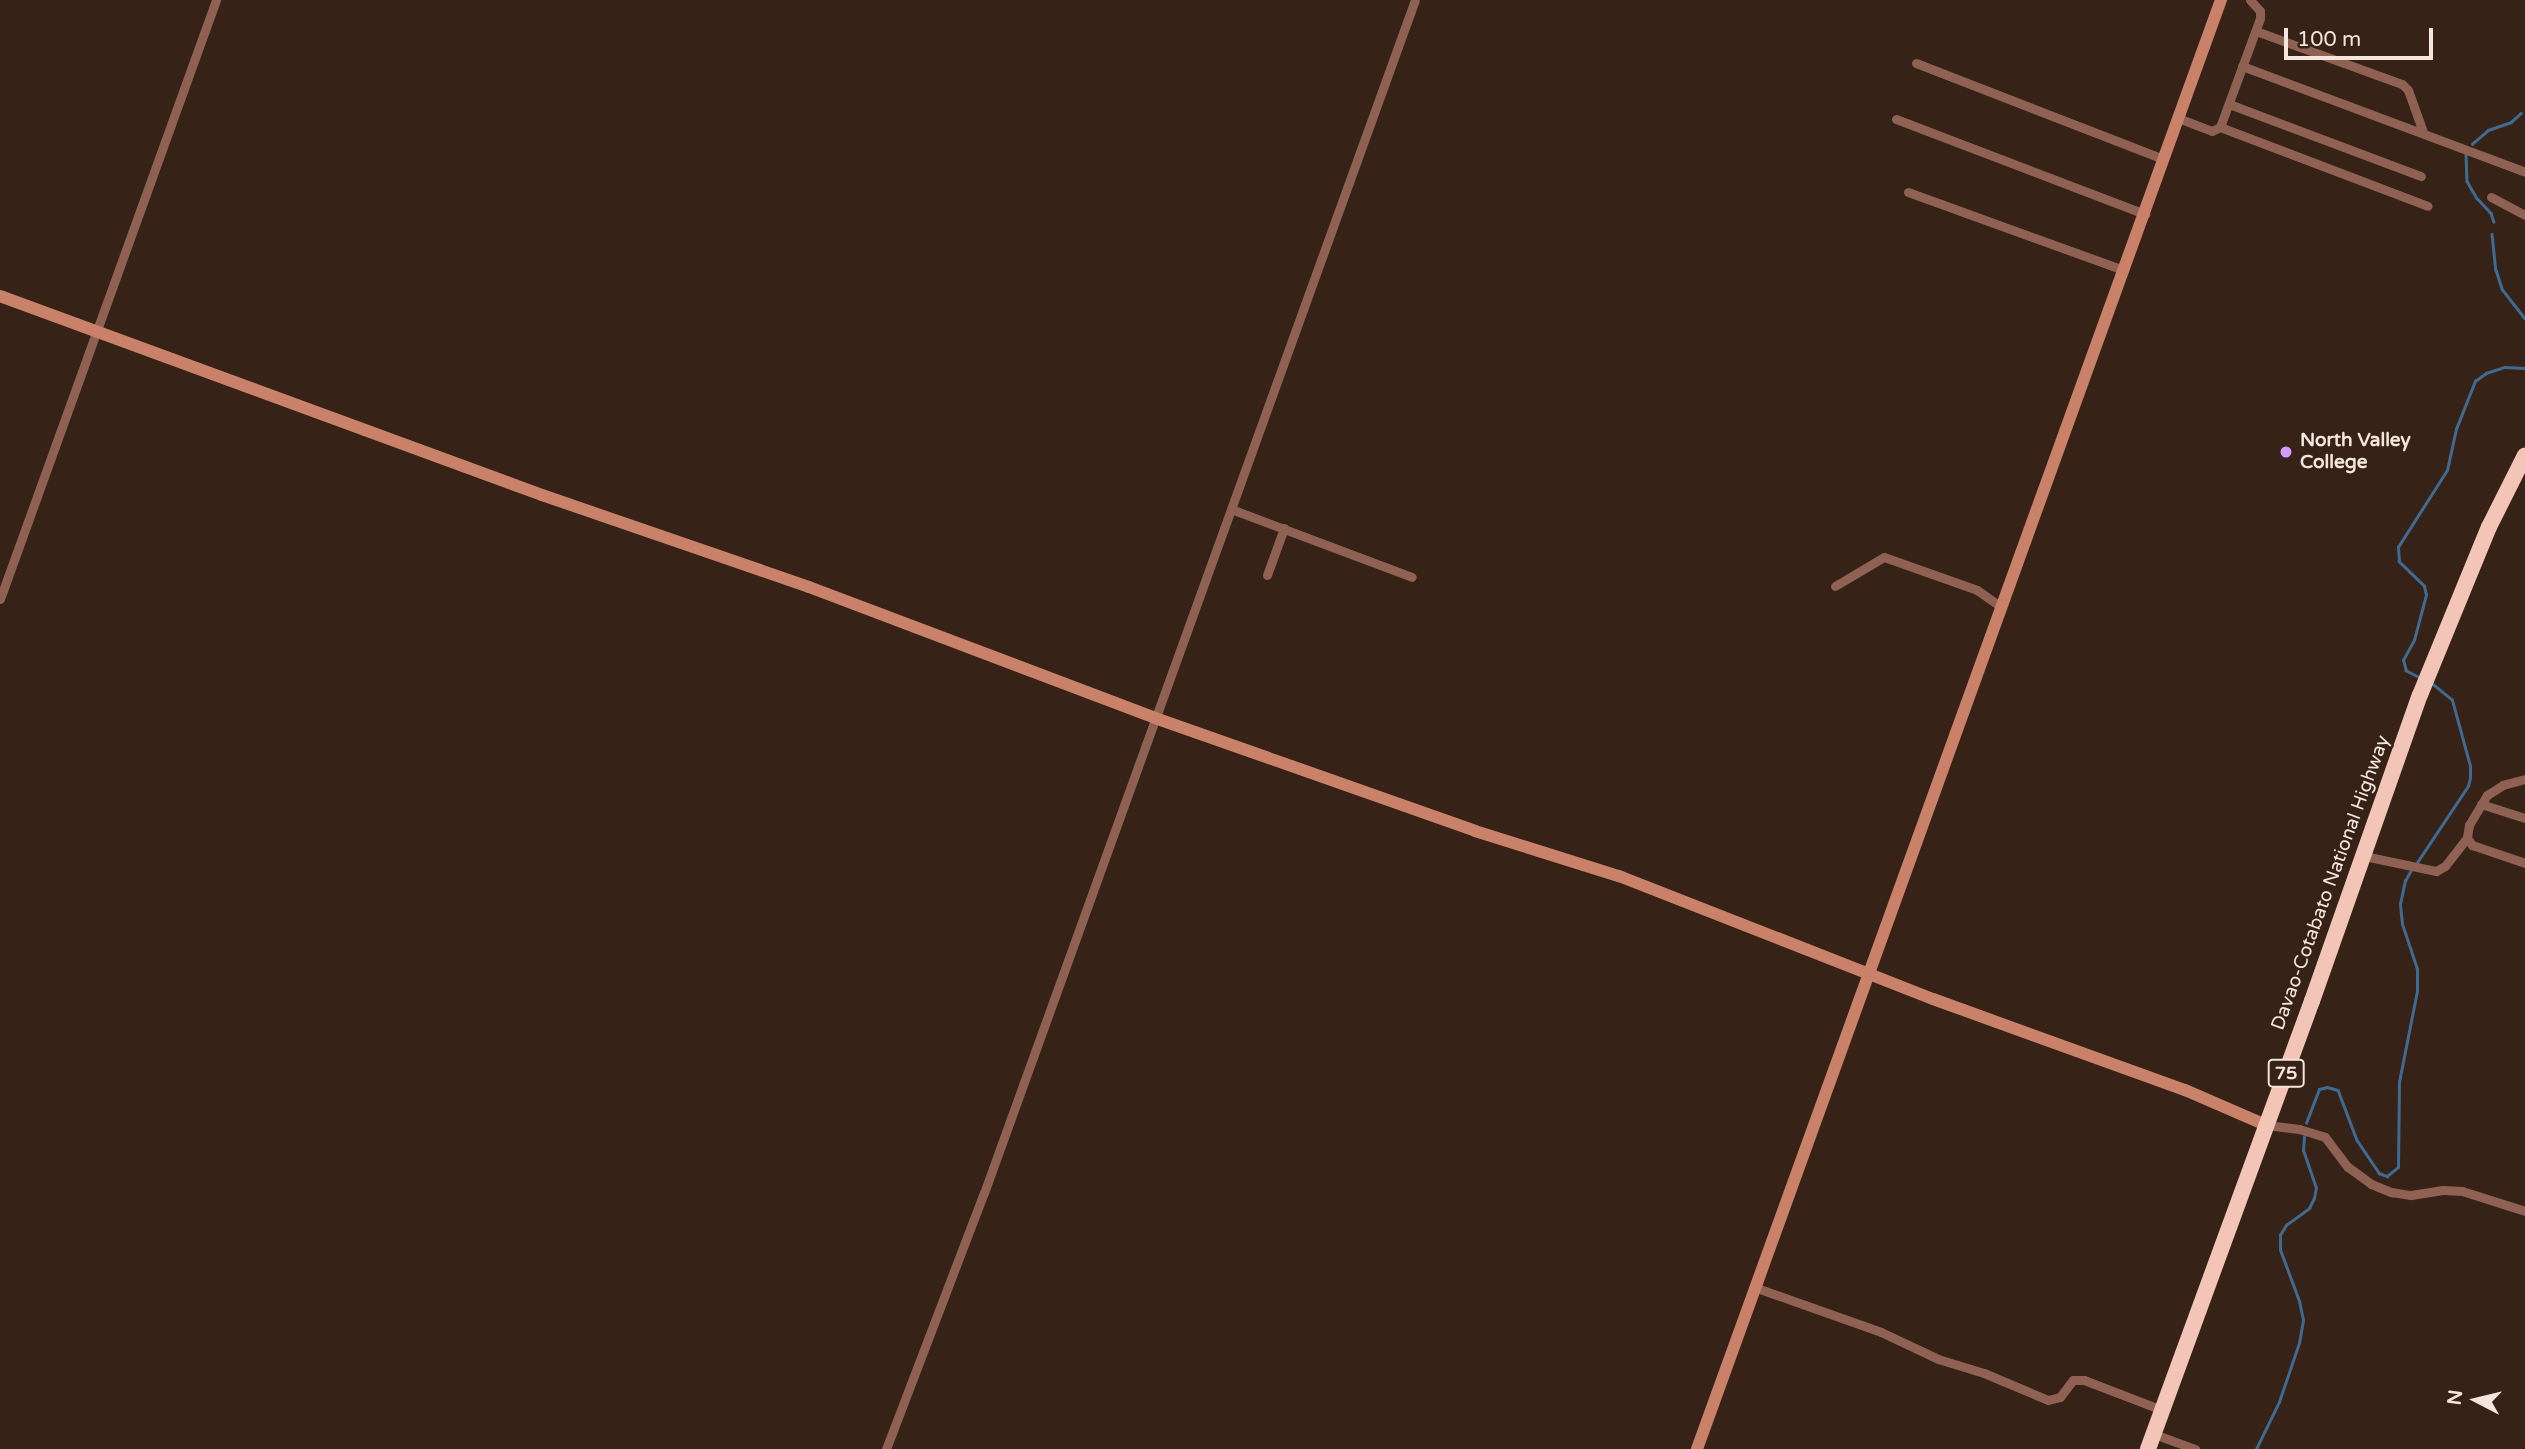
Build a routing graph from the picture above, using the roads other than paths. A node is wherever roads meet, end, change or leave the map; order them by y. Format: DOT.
graph roads {
  1 [pos="216,0"];
  2 [pos="1415,0"];
  3 [pos="2221,0"];
  4 [pos="2250,0"];
  5 [pos="2256,31"];
  6 [pos="1916,63"];
  7 [pos="2242,66"];
  8 [pos="2230,104"];
  9 [pos="2178,118"];
  10 [pos="1896,119"];
  11 [pos="2220,127"];
  12 [pos="2423,132"];
  13 [pos="2164,159"];
  14 [pos="2525,172"];
  15 [pos="2421,176"];
  16 [pos="1908,192"];
  17 [pos="2491,197"];
  18 [pos="2428,206"];
  19 [pos="2145,214"];
  20 [pos="2525,215"];
  21 [pos="2124,270"];
  22 [pos="0,296"];
  23 [pos="97,331"];
  24 [pos="2525,455"];
  25 [pos="1231,509"];
  26 [pos="1284,528"];
  27 [pos="1267,575"];
  28 [pos="1412,577"];
  29 [pos="1835,586"];
  30 [pos="0,599"];
  31 [pos="2001,607"];
  32 [pos="1155,718"];
  33 [pos="2525,779"];
  34 [pos="2481,804"];
  35 [pos="2525,818"];
  36 [pos="2467,838"];
  37 [pos="2364,856"];
  38 [pos="2525,863"];
  39 [pos="1868,974"];
  40 [pos="2266,1125"];
  41 [pos="2525,1211"];
  42 [pos="1754,1287"];
  43 [pos="2162,1410"];
  44 [pos="2151,1442"];
  45 [pos="886,1449"];
  46 [pos="1697,1449"];
  47 [pos="2194,1449"];
  1 -- 23 [label="street"];
  2 -- 25 [label="street"];
  3 -- 9 [label="street"];
  4 -- 5 [label="street"];
  5 -- 7 [label="street"];
  5 -- 12 [label="street"];
  6 -- 13 [label="street"];
  7 -- 8 [label="street"];
  7 -- 12 [label="street"];
  8 -- 11 [label="street"];
  8 -- 15 [label="street"];
  9 -- 11 [label="street"];
  9 -- 13 [label="street"];
  10 -- 19 [label="street"];
  11 -- 18 [label="street"];
  12 -- 14 [label="street"];
  13 -- 19 [label="street"];
  16 -- 21 [label="street"];
  17 -- 20 [label="street"];
  19 -- 21 [label="street"];
  21 -- 31 [label="street"];
  22 -- 23 [label="street"];
  23 -- 30 [label="street"];
  23 -- 32 [label="street"];
  24 -- 37 [label="highway, Davao-Cotabato National Highway / 75"];
  25 -- 26 [label="street"];
  25 -- 32 [label="street"];
  26 -- 27 [label="street"];
  26 -- 28 [label="street"];
  29 -- 31 [label="street"];
  31 -- 39 [label="street"];
  32 -- 39 [label="street"];
  32 -- 45 [label="street"];
  33 -- 34 [label="street"];
  34 -- 35 [label="street"];
  34 -- 36 [label="street"];
  36 -- 37 [label="street"];
  36 -- 38 [label="street"];
  37 -- 40 [label="highway, Davao-Cotabato National Highway / 75"];
  39 -- 40 [label="street"];
  39 -- 42 [label="street"];
  40 -- 41 [label="street"];
  40 -- 43 [label="highway, Davao-Cotabato National Highway / 75"];
  42 -- 43 [label="street"];
  42 -- 46 [label="street"];
  43 -- 44 [label="highway, Davao-Cotabato National Highway / 75"];
  44 -- 47 [label="street"];
}
